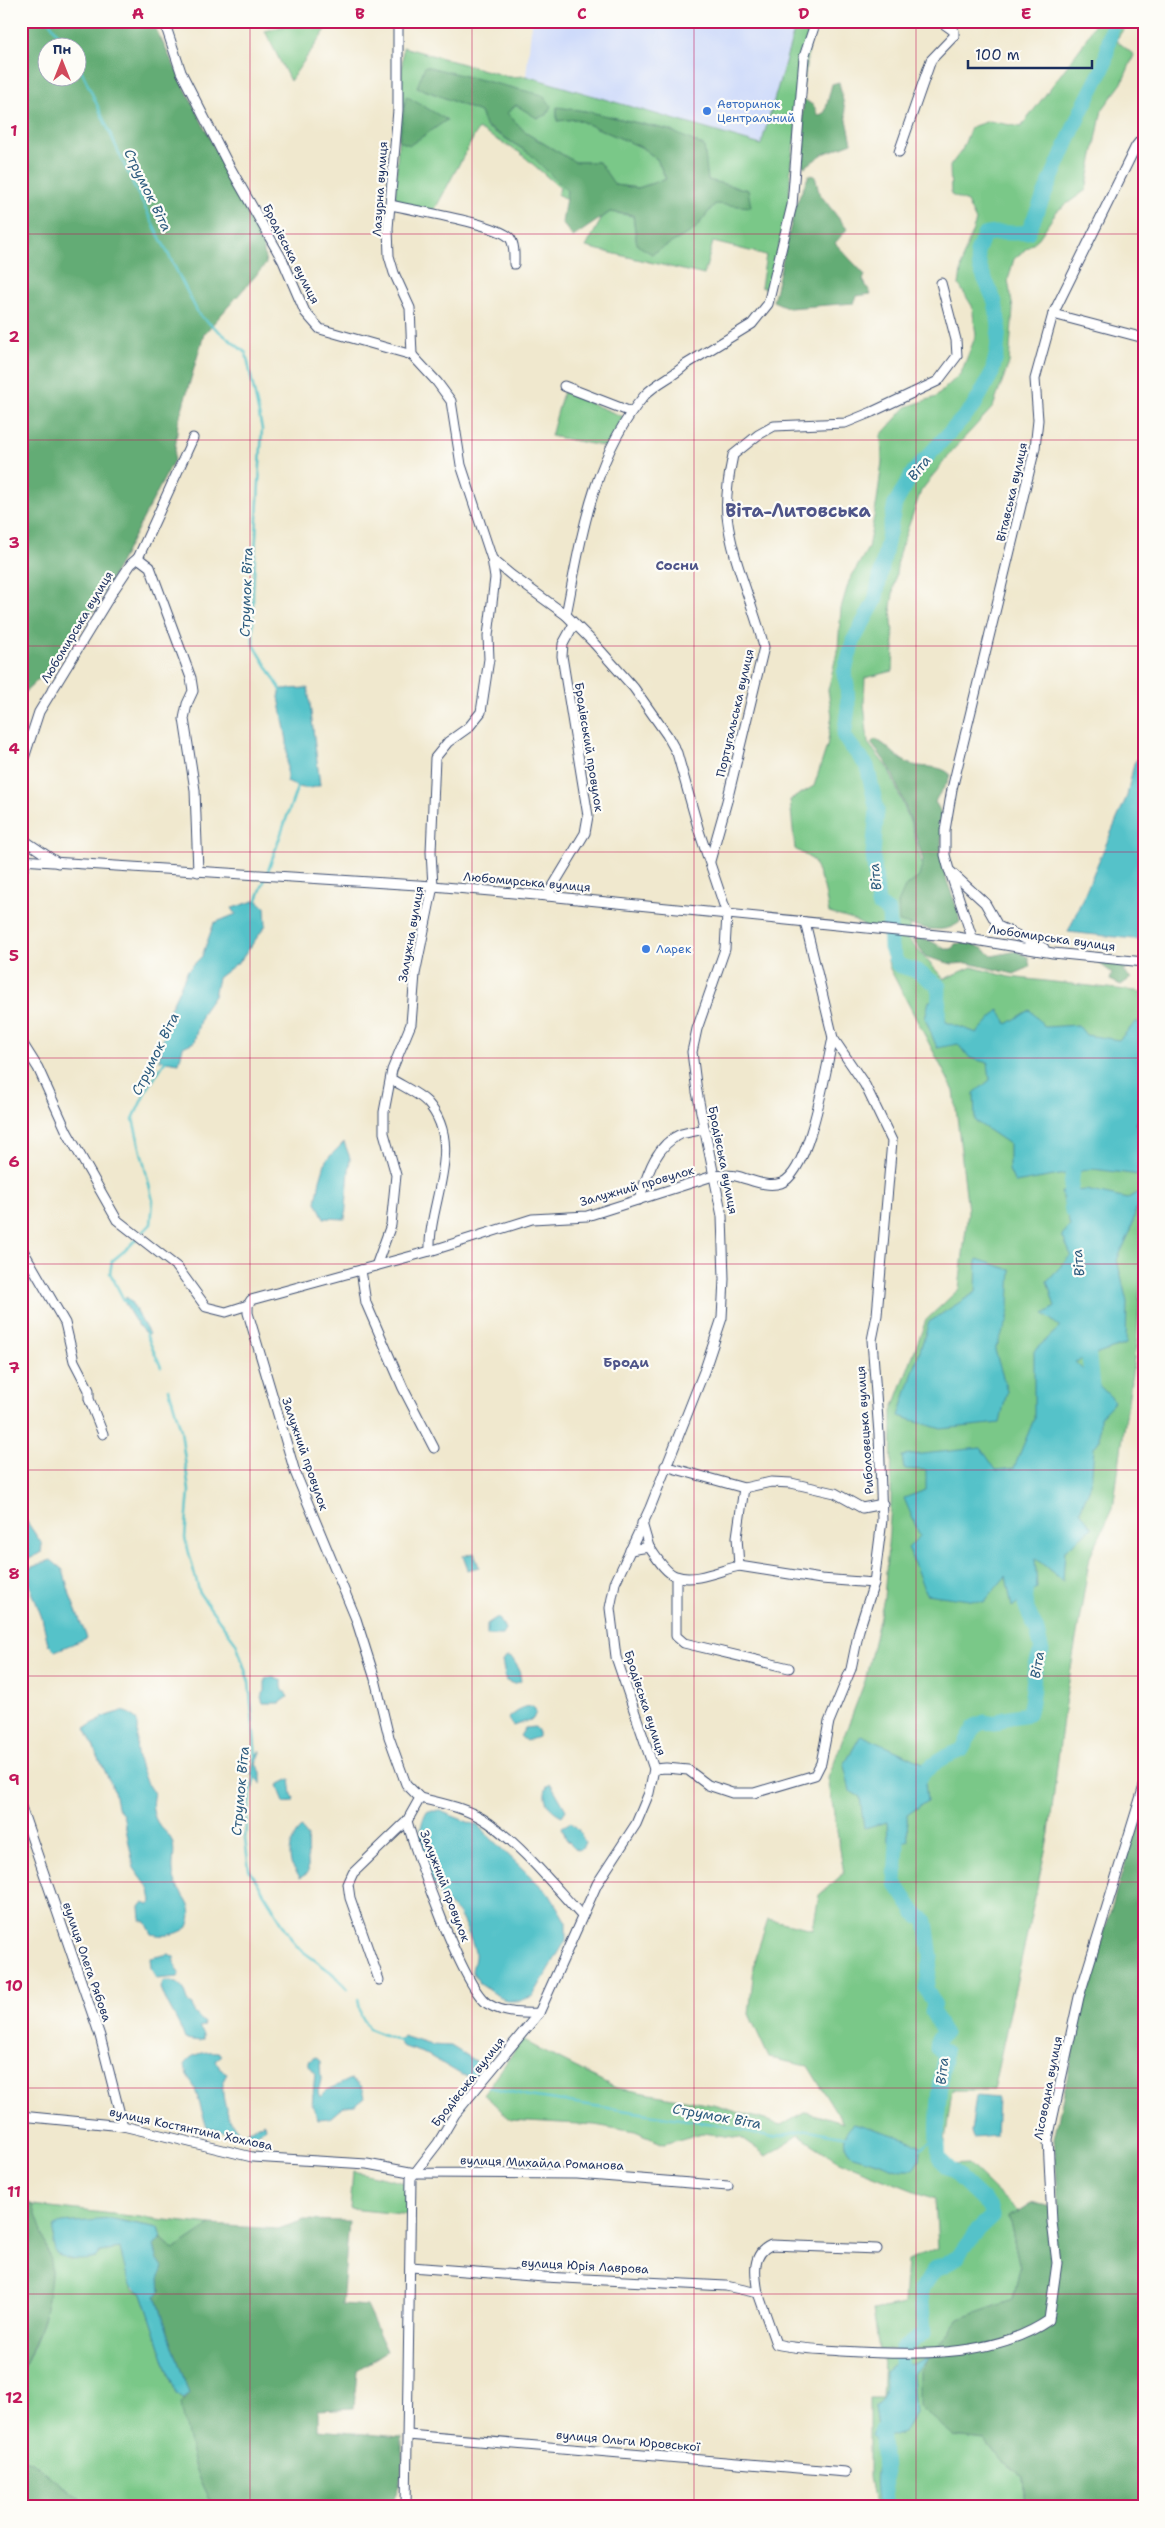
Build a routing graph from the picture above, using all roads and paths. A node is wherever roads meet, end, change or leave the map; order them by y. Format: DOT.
graph roads {
  1 [pos="164,21"];
  2 [pos="398,21"];
  3 [pos="816,21"];
  4 [pos="940,21"];
  5 [pos="1144,136"];
  6 [pos="899,152"];
  7 [pos="391,205"];
  8 [pos="514,264"];
  9 [pos="941,283"];
  10 [pos="1053,314"];
  11 [pos="1144,338"];
  12 [pos="412,355"];
  13 [pos="564,386"];
  14 [pos="631,412"];
  15 [pos="193,438"];
  16 [pos="138,558"];
  17 [pos="492,559"];
  18 [pos="566,615"];
  19 [pos="574,624"];
  20 [pos="21,767"];
  21 [pos="21,838"];
  22 [pos="24,861"];
  23 [pos="710,861"];
  24 [pos="58,864"];
  25 [pos="949,870"];
  26 [pos="198,872"];
  27 [pos="21,874"];
  28 [pos="433,886"];
  29 [pos="547,896"];
  30 [pos="726,914"];
  31 [pos="806,922"];
  32 [pos="973,940"];
  33 [pos="1053,953"];
  34 [pos="1144,962"];
  35 [pos="833,1038"];
  36 [pos="21,1041"];
  37 [pos="391,1079"];
  38 [pos="705,1129"];
  39 [pos="713,1176"];
  40 [pos="639,1200"];
  41 [pos="21,1247"];
  42 [pos="430,1251"];
  43 [pos="376,1266"];
  44 [pos="361,1270"];
  45 [pos="248,1305"];
  46 [pos="104,1434"];
  47 [pos="434,1448"];
  48 [pos="665,1466"];
  49 [pos="744,1488"];
  50 [pos="883,1504"];
  51 [pos="642,1523"];
  52 [pos="649,1547"];
  53 [pos="630,1550"];
  54 [pos="739,1566"];
  55 [pos="676,1576"];
  56 [pos="874,1583"];
  57 [pos="789,1668"];
  58 [pos="654,1770"];
  59 [pos="1144,1786"];
  60 [pos="420,1798"];
  61 [pos="21,1808"];
  62 [pos="407,1820"];
  63 [pos="582,1916"];
  64 [pos="379,1980"];
  65 [pos="539,2014"];
  66 [pos="21,2116"];
  67 [pos="124,2126"];
  68 [pos="414,2173"];
  69 [pos="728,2186"];
  70 [pos="877,2250"];
  71 [pos="411,2267"];
  72 [pos="758,2293"];
  73 [pos="408,2435"];
  74 [pos="845,2472"];
  75 [pos="406,2507"];
  1 -- 12 [label="street, Бродівська вулиця"];
  2 -- 7 [label="street, Лазурна вулиця"];
  3 -- 14 [label="street"];
  4 -- 6 [label="street"];
  5 -- 10 [label="street, Вітавська вулиця"];
  7 -- 8 [label="street"];
  7 -- 12 [label="street, Лазурна вулиця"];
  9 -- 23 [label="street, Португальська вулиця"];
  10 -- 11 [label="street"];
  10 -- 25 [label="street, Вітавська вулиця"];
  12 -- 17 [label="street"];
  13 -- 14 [label="street"];
  14 -- 18 [label="street"];
  15 -- 16 [label="street, Любомирська вулиця"];
  16 -- 20 [label="street, Любомирська вулиця"];
  16 -- 26 [label="street"];
  17 -- 18 [label="street, Бродівська вулиця"];
  17 -- 28 [label="street, Залужна вулиця"];
  18 -- 19 [label="street, Бродівська вулиця"];
  19 -- 23 [label="street, Бродівська вулиця"];
  19 -- 29 [label="street, Бродівський провулок"];
  21 -- 24 [label="street"];
  22 -- 24 [label="street, Любомирська вулиця"];
  22 -- 27 [label="street"];
  23 -- 30 [label="street, Бродівська вулиця"];
  24 -- 26 [label="street, Любомирська вулиця"];
  25 -- 32 [label="street, Вітавська вулиця"];
  25 -- 33 [label="street"];
  26 -- 28 [label="street, Любомирська вулиця"];
  28 -- 29 [label="street, Любомирська вулиця"];
  28 -- 37 [label="street, Залужна вулиця"];
  29 -- 30 [label="street, Любомирська вулиця"];
  30 -- 31 [label="street, Любомирська вулиця"];
  30 -- 38 [label="street, Бродівська вулиця"];
  31 -- 32 [label="street, Любомирська вулиця"];
  31 -- 35 [label="street, Риболовецька вулиця"];
  32 -- 33 [label="street, Любомирська вулиця"];
  33 -- 34 [label="street, Любомирська вулиця"];
  35 -- 39 [label="street, Залужний провулок"];
  35 -- 50 [label="street, Риболовецька вулиця"];
  36 -- 45 [label="street"];
  37 -- 42 [label="street"];
  37 -- 43 [label="street, Залужна вулиця"];
  38 -- 39 [label="street, Бродівська вулиця"];
  38 -- 40 [label="street"];
  39 -- 40 [label="street, Залужний провулок"];
  39 -- 48 [label="street, Бродівська вулиця"];
  40 -- 42 [label="street, Залужний провулок"];
  41 -- 46 [label="street"];
  42 -- 43 [label="street, Залужний провулок"];
  43 -- 44 [label="street, Залужний провулок"];
  44 -- 45 [label="street, Залужний провулок"];
  44 -- 47 [label="street"];
  45 -- 60 [label="street, Залужний провулок"];
  48 -- 49 [label="street"];
  48 -- 51 [label="street, Бродівська вулиця"];
  49 -- 50 [label="street"];
  49 -- 54 [label="street"];
  50 -- 56 [label="street, Риболовецька вулиця"];
  51 -- 52 [label="street"];
  51 -- 53 [label="street, Бродівська вулиця"];
  52 -- 53 [label="street"];
  52 -- 55 [label="street"];
  53 -- 58 [label="street, Бродівська вулиця"];
  54 -- 55 [label="street"];
  54 -- 56 [label="street"];
  55 -- 57 [label="street"];
  56 -- 58 [label="street, Риболовецька вулиця"];
  58 -- 63 [label="street, Бродівська вулиця"];
  59 -- 72 [label="street, Лісоводна вулиця"];
  60 -- 62 [label="street, Залужний провулок"];
  60 -- 63 [label="street"];
  61 -- 67 [label="street, вулиця Олега Рябова"];
  62 -- 64 [label="street"];
  62 -- 65 [label="street, Залужний провулок"];
  63 -- 65 [label="street, Бродівська вулиця"];
  65 -- 68 [label="street, Бродівська вулиця"];
  66 -- 67 [label="street, вулиця Костянтина Хохлова"];
  67 -- 68 [label="street, вулиця Костянтина Хохлова"];
  68 -- 69 [label="street, вулиця Михайла Романова"];
  68 -- 71 [label="street, Бродівська вулиця"];
  70 -- 72 [label="street"];
  71 -- 72 [label="street, вулиця Юрія Лаврова"];
  71 -- 73 [label="street, Бродівська вулиця"];
  73 -- 74 [label="street, вулиця Ольги Юровської"];
  73 -- 75 [label="street, Бродівська вулиця"];
}
